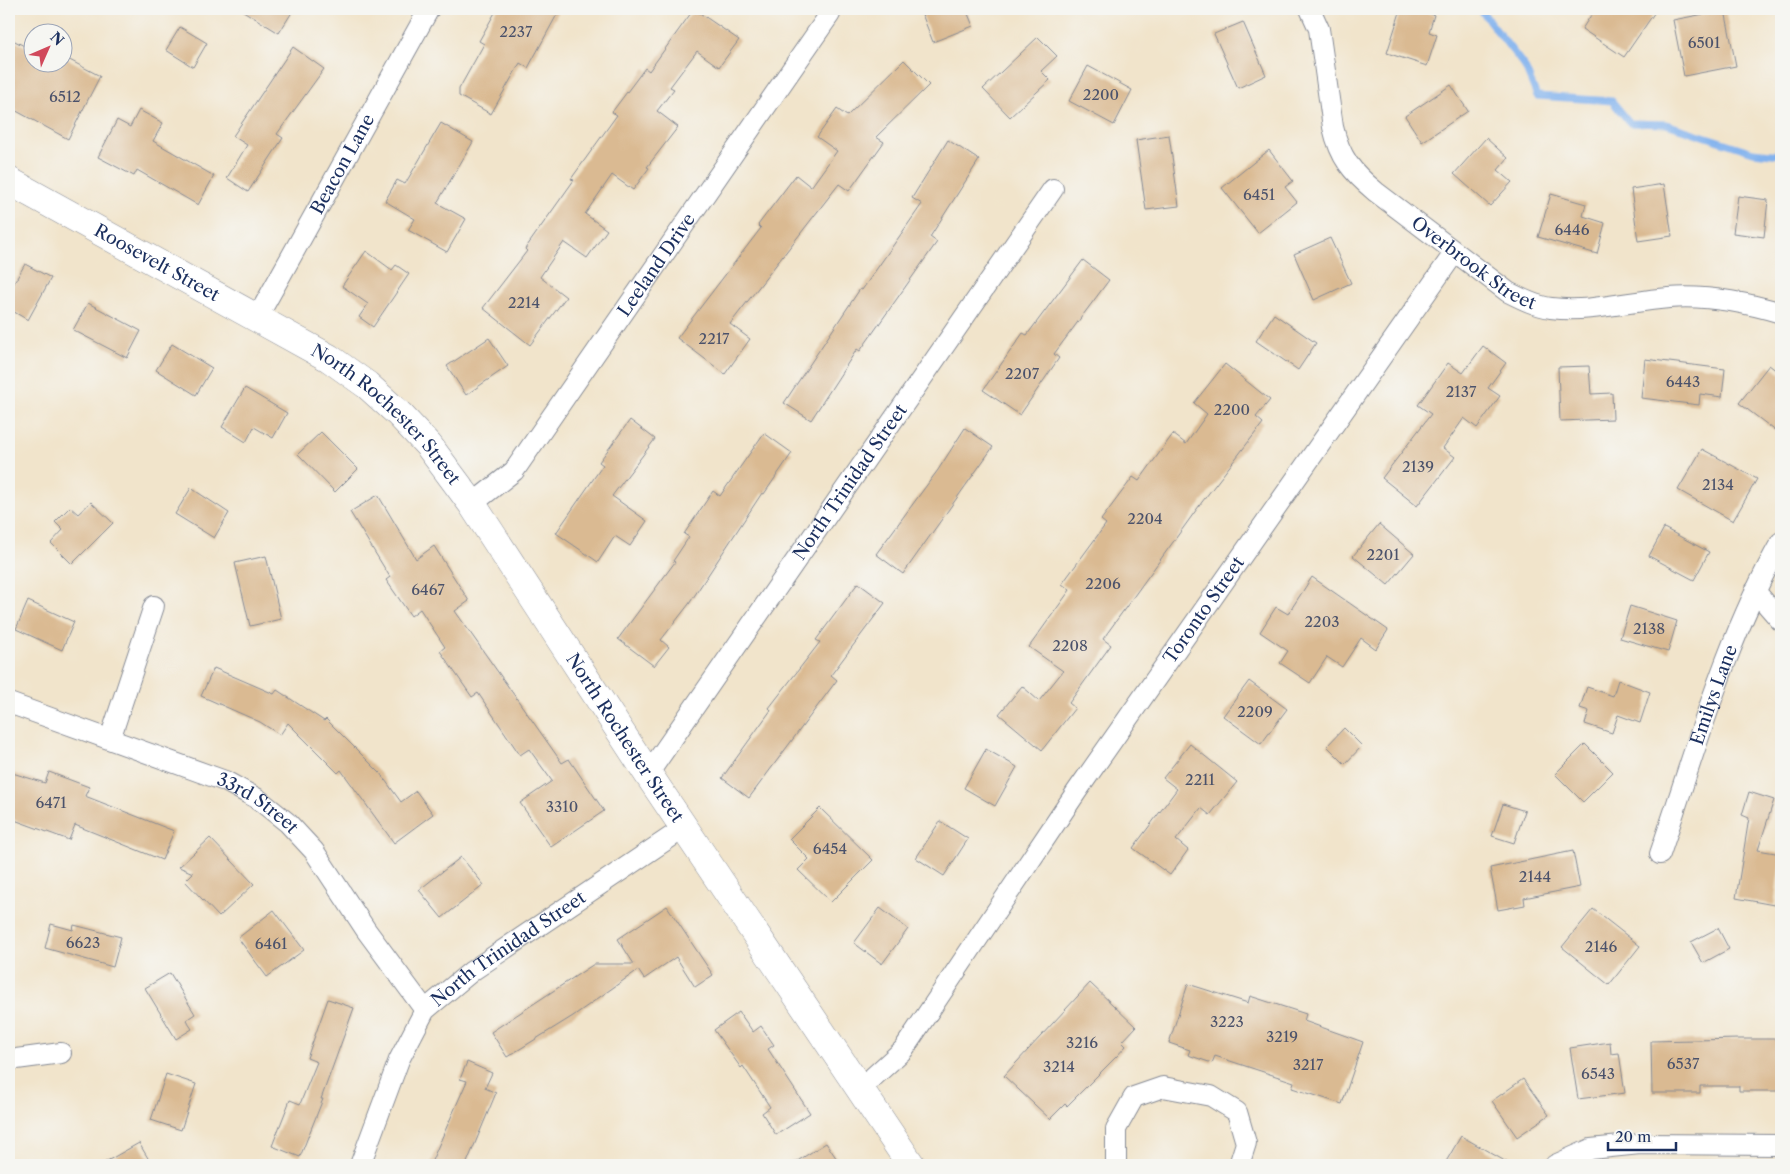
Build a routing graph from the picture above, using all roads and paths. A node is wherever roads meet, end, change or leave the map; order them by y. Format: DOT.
graph roads {
  1 [pos="429,9"];
  2 [pos="1310,9"];
  3 [pos="830,14"];
  4 [pos="9,181"];
  5 [pos="1053,189"];
  6 [pos="1455,252"];
  7 [pos="1781,313"];
  8 [pos="257,318"];
  9 [pos="304,344"];
  10 [pos="472,504"];
  11 [pos="1781,542"];
  12 [pos="1755,591"];
  13 [pos="154,606"];
  14 [pos="1781,621"];
  15 [pos="9,703"];
  16 [pos="110,739"];
  17 [pos="648,774"];
  18 [pos="684,828"];
  19 [pos="1660,854"];
  20 [pos="425,1010"];
  21 [pos="61,1053"];
  22 [pos="9,1060"];
  23 [pos="860,1089"];
  24 [pos="1781,1145"];
  25 [pos="360,1165"];
  26 [pos="911,1165"];
  27 [pos="1116,1165"];
  28 [pos="1239,1165"];
  29 [pos="1555,1165"];
  1 -- 8 [label="street, Beacon Lane"];
  2 -- 6 [label="street, Overbrook Street"];
  3 -- 10 [label="street, Leeland Drive"];
  4 -- 8 [label="street, Roosevelt Street"];
  5 -- 17 [label="street, North Trinidad Street"];
  6 -- 7 [label="street, Overbrook Street"];
  6 -- 23 [label="street, Toronto Street"];
  8 -- 9 [label="street, Roosevelt Street"];
  9 -- 10 [label="street, North Rochester Street"];
  10 -- 17 [label="street, North Rochester Street"];
  11 -- 12 [label="street, Emilys Lane"];
  12 -- 14 [label="street"];
  12 -- 19 [label="street, Emilys Lane"];
  13 -- 16 [label="street"];
  15 -- 16 [label="street, 33rd Street"];
  16 -- 20 [label="street, 33rd Street"];
  17 -- 18 [label="street, North Rochester Street"];
  18 -- 20 [label="street, North Trinidad Street"];
  18 -- 23 [label="street, North Rochester Street"];
  20 -- 25 [label="street, North Trinidad Street"];
  21 -- 22 [label="street"];
  23 -- 26 [label="street, North Rochester Street"];
  24 -- 29 [label="street"];
  27 -- 28 [label="street"];
}
